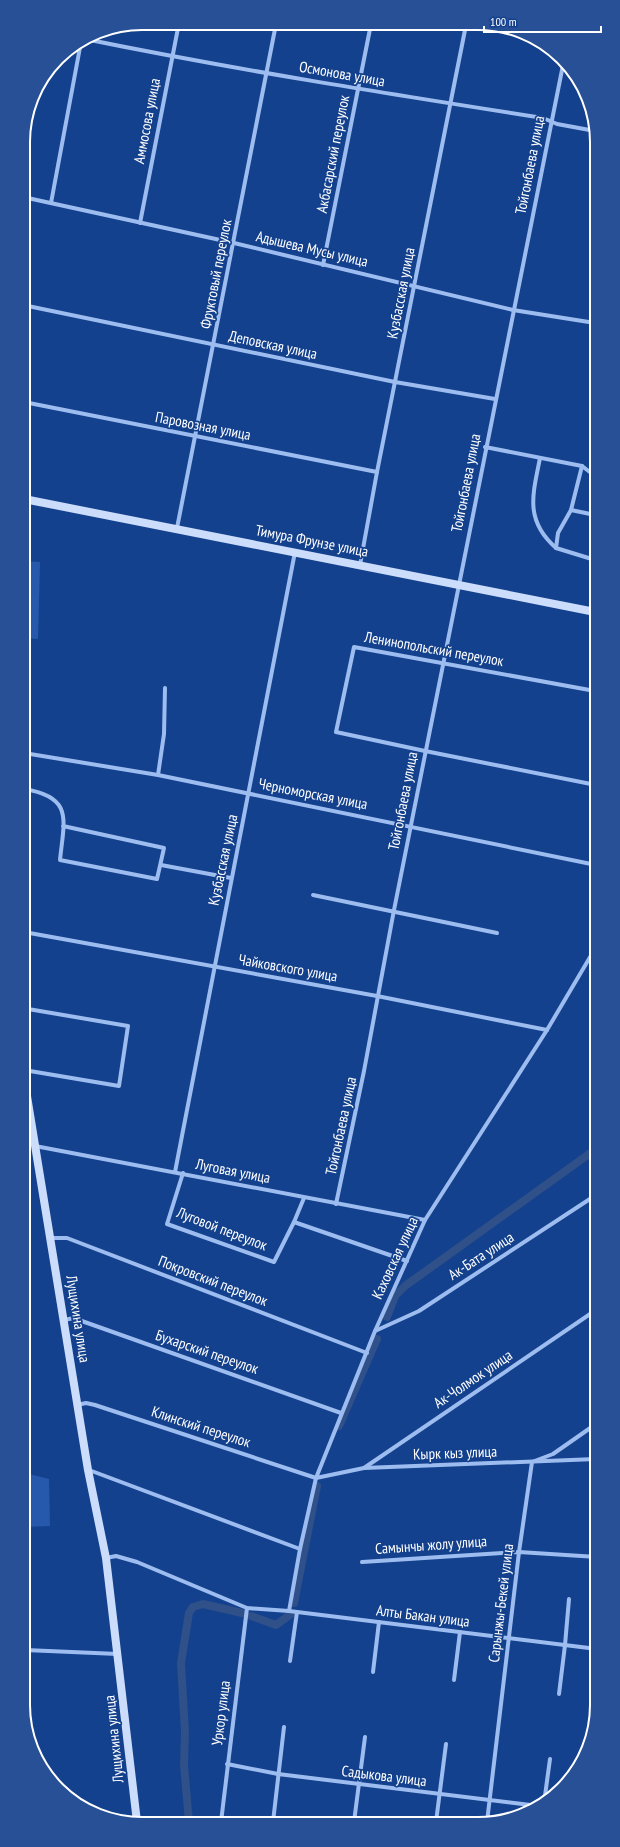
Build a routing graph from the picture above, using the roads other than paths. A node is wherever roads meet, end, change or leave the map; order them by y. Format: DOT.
graph roads {
  1 [pos="178,30"];
  2 [pos="275,30"];
  3 [pos="371,30"];
  4 [pos="465,30"];
  5 [pos="95,41"];
  6 [pos="80,49"];
  7 [pos="172,57"];
  8 [pos="562,69"];
  9 [pos="266,73"];
  10 [pos="358,90"];
  11 [pos="450,104"];
  12 [pos="551,122"];
  13 [pos="589,130"];
  14 [pos="30,198"];
  15 [pos="51,203"];
  16 [pos="140,223"];
  17 [pos="234,243"];
  18 [pos="323,265"];
  19 [pos="415,286"];
  20 [pos="30,306"];
  21 [pos="513,310"];
  22 [pos="590,322"];
  23 [pos="214,345"];
  24 [pos="396,382"];
  25 [pos="495,399"];
  26 [pos="30,403"];
  27 [pos="196,437"];
  28 [pos="486,447"];
  29 [pos="540,458"];
  30 [pos="582,466"];
  31 [pos="377,472"];
  32 [pos="590,472"];
  33 [pos="30,500"];
  34 [pos="571,510"];
  35 [pos="590,514"];
  36 [pos="178,528"];
  37 [pos="556,548"];
  38 [pos="295,552"];
  39 [pos="590,558"];
  40 [pos="360,565"];
  41 [pos="459,585"];
  42 [pos="590,611"];
  43 [pos="443,664"];
  44 [pos="165,688"];
  45 [pos="590,690"];
  46 [pos="425,751"];
  47 [pos="30,754"];
  48 [pos="158,775"];
  49 [pos="590,784"];
  50 [pos="30,791"];
  51 [pos="249,794"];
  52 [pos="63,826"];
  53 [pos="410,826"];
  54 [pos="590,864"];
  55 [pos="161,865"];
  56 [pos="231,878"];
  57 [pos="313,895"];
  58 [pos="394,910"];
  59 [pos="30,933"];
  60 [pos="497,933"];
  61 [pos="590,957"];
  62 [pos="214,967"];
  63 [pos="377,996"];
  64 [pos="30,1009"];
  65 [pos="547,1030"];
  66 [pos="30,1071"];
  67 [pos="30,1118"];
  68 [pos="35,1146"];
  69 [pos="175,1172"];
  70 [pos="183,1173"];
  71 [pos="304,1198"];
  72 [pos="590,1199"];
  73 [pos="336,1204"];
  74 [pos="425,1220"];
  75 [pos="294,1222"];
  76 [pos="50,1238"];
  77 [pos="407,1261"];
  78 [pos="590,1314"];
  79 [pos="64,1320"];
  80 [pos="375,1331"];
  81 [pos="367,1353"];
  82 [pos="77,1405"];
  83 [pos="341,1413"];
  84 [pos="590,1428"];
  85 [pos="590,1459"];
  86 [pos="532,1462"];
  87 [pos="364,1468"];
  88 [pos="88,1470"];
  89 [pos="316,1478"];
  90 [pos="300,1549"];
  91 [pos="519,1552"];
  92 [pos="590,1557"];
  93 [pos="106,1558"];
  94 [pos="362,1562"];
  95 [pos="569,1600"];
  96 [pos="247,1608"];
  97 [pos="289,1612"];
  98 [pos="297,1612"];
  99 [pos="379,1622"];
  100 [pos="460,1632"];
  101 [pos="510,1638"];
  102 [pos="565,1645"];
  103 [pos="590,1648"];
  104 [pos="30,1650"];
  105 [pos="118,1654"];
  106 [pos="290,1661"];
  107 [pos="373,1672"];
  108 [pos="454,1680"];
  109 [pos="559,1694"];
  110 [pos="284,1727"];
  111 [pos="365,1737"];
  112 [pos="446,1744"];
  113 [pos="550,1759"];
  114 [pos="227,1764"];
  115 [pos="278,1774"];
  116 [pos="359,1785"];
  117 [pos="441,1795"];
  118 [pos="545,1795"];
  119 [pos="490,1801"];
  120 [pos="528,1805"];
  121 [pos="136,1817"];
  122 [pos="222,1817"];
  123 [pos="274,1817"];
  124 [pos="355,1817"];
  125 [pos="437,1817"];
  126 [pos="488,1817"];
  1 -- 7 [label="street, Аммосова улица"];
  2 -- 9 [label="street, Фруктовый переулок"];
  3 -- 10 [label="street, Акбасарский переулок"];
  4 -- 11 [label="street, Кузбасская улица"];
  5 -- 7 [label="street, Осмонова улица"];
  6 -- 15 [label="street"];
  7 -- 9 [label="street, Осмонова улица"];
  7 -- 16 [label="street, Аммосова улица"];
  8 -- 12 [label="street, Тойгонбаева улица"];
  9 -- 10 [label="street, Осмонова улица"];
  9 -- 17 [label="street, Фруктовый переулок"];
  10 -- 11 [label="street, Осмонова улица"];
  10 -- 18 [label="street, Акбасарский переулок"];
  11 -- 12 [label="street, Осмонова улица"];
  11 -- 19 [label="street, Кузбасская улица"];
  12 -- 13 [label="street, Осмонова улица"];
  12 -- 21 [label="street, Тойгонбаева улица"];
  14 -- 15 [label="street, Адышева Мусы улица"];
  15 -- 16 [label="street, Адышева Мусы улица"];
  16 -- 17 [label="street, Адышева Мусы улица"];
  17 -- 18 [label="street, Адышева Мусы улица"];
  17 -- 23 [label="street, Фруктовый переулок"];
  18 -- 19 [label="street, Адышева Мусы улица"];
  19 -- 21 [label="street, Адышева Мусы улица"];
  19 -- 24 [label="street, Кузбасская улица"];
  20 -- 23 [label="street, Деповская улица"];
  21 -- 22 [label="street, Адышева Мусы улица"];
  21 -- 25 [label="street, Тойгонбаева улица"];
  23 -- 24 [label="street, Деповская улица"];
  23 -- 27 [label="street, Фруктовый переулок"];
  24 -- 25 [label="street, Деповская улица"];
  24 -- 31 [label="street, Кузбасская улица"];
  25 -- 28 [label="street, Тойгонбаева улица"];
  26 -- 27 [label="street, Паровозная улица"];
  27 -- 31 [label="street, Паровозная улица"];
  27 -- 36 [label="street, Фруктовый переулок"];
  28 -- 29 [label="street"];
  28 -- 41 [label="street, Тойгонбаева улица"];
  29 -- 30 [label="street"];
  29 -- 37 [label="street"];
  30 -- 32 [label="street"];
  30 -- 34 [label="street"];
  31 -- 40 [label="street, Кузбасская улица"];
  33 -- 36 [label="street, Тимура Фрунзе улица"];
  34 -- 35 [label="street"];
  34 -- 37 [label="street"];
  36 -- 38 [label="street, Тимура Фрунзе улица"];
  37 -- 39 [label="street"];
  38 -- 40 [label="street, Тимура Фрунзе улица"];
  38 -- 51 [label="street, Кузбасская улица"];
  40 -- 41 [label="street, Тимура Фрунзе улица"];
  41 -- 42 [label="street, Тимура Фрунзе улица"];
  41 -- 43 [label="street, Тойгонбаева улица"];
  43 -- 45 [label="street, Ленинопольский переулок"];
  43 -- 46 [label="street, Тойгонбаева улица"];
  43 -- 46 [label="street, Ленинопольский переулок"];
  44 -- 48 [label="street"];
  46 -- 49 [label="street, Ленинопольский переулок"];
  46 -- 53 [label="street, Тойгонбаева улица"];
  47 -- 48 [label="street, Черноморская улица"];
  48 -- 51 [label="street, Черноморская улица"];
  50 -- 52 [label="street"];
  51 -- 53 [label="street, Черноморская улица"];
  51 -- 56 [label="street, Кузбасская улица"];
  52 -- 55 [label="street"];
  52 -- 55 [label="street"];
  53 -- 54 [label="street, Черноморская улица"];
  53 -- 58 [label="street, Тойгонбаева улица"];
  55 -- 56 [label="street"];
  56 -- 62 [label="street, Кузбасская улица"];
  57 -- 58 [label="street"];
  58 -- 60 [label="street"];
  58 -- 63 [label="street, Тойгонбаева улица"];
  59 -- 62 [label="street, Чайковского улица"];
  61 -- 65 [label="street, Каховская улица"];
  62 -- 63 [label="street, Чайковского улица"];
  62 -- 69 [label="street, Кузбасская улица"];
  63 -- 65 [label="street, Чайковского улица"];
  63 -- 73 [label="street, Тойгонбаева улица"];
  64 -- 66 [label="street"];
  65 -- 74 [label="street, Каховская улица"];
  67 -- 68 [label="street, Лущихина улица"];
  68 -- 69 [label="street, Луговая улица"];
  68 -- 76 [label="street, Лущихина улица"];
  69 -- 70 [label="street, Луговая улица"];
  70 -- 71 [label="street, Луговая улица"];
  70 -- 75 [label="street, Луговой переулок"];
  71 -- 73 [label="street, Луговая улица"];
  71 -- 75 [label="street"];
  72 -- 80 [label="street, Ак-Бата улица"];
  73 -- 74 [label="street, Луговая улица"];
  74 -- 77 [label="street, Каховская улица"];
  75 -- 77 [label="street"];
  76 -- 79 [label="street, Лущихина улица"];
  76 -- 81 [label="street, Покровский переулок"];
  77 -- 80 [label="street, Каховская улица"];
  78 -- 87 [label="street, Ак-Чолмок улица"];
  79 -- 82 [label="street, Лущихина улица"];
  79 -- 83 [label="street, Бухарский переулок"];
  80 -- 81 [label="street, Каховская улица"];
  81 -- 83 [label="street, Каховская улица"];
  82 -- 88 [label="street, Лущихина улица"];
  82 -- 89 [label="street, Клинский переулок"];
  83 -- 89 [label="street, Каховская улица"];
  84 -- 86 [label="street"];
  85 -- 86 [label="street, Кырк кыз улица"];
  86 -- 87 [label="street, Кырк кыз улица"];
  86 -- 91 [label="street, Сарынжы-Бекей улица"];
  87 -- 89 [label="street, Кырк кыз улица"];
  88 -- 90 [label="street"];
  88 -- 93 [label="street, Лущихина улица"];
  89 -- 90 [label="street, Каховская улица"];
  90 -- 97 [label="street, Каховская улица"];
  91 -- 92 [label="street, Самынчы жолу улица"];
  91 -- 94 [label="street, Самынчы жолу улица"];
  91 -- 101 [label="street, Сарынжы-Бекей улица"];
  93 -- 96 [label="street"];
  93 -- 105 [label="street, Лущихина улица"];
  95 -- 102 [label="street"];
  96 -- 97 [label="street, Алты Бакан улица"];
  96 -- 114 [label="street, Уркор улица"];
  97 -- 98 [label="street, Алты Бакан улица"];
  98 -- 99 [label="street, Алты Бакан улица"];
  98 -- 106 [label="street"];
  99 -- 100 [label="street, Алты Бакан улица"];
  99 -- 107 [label="street"];
  100 -- 101 [label="street, Алты Бакан улица"];
  100 -- 108 [label="street"];
  101 -- 102 [label="street, Алты Бакан улица"];
  101 -- 119 [label="street, Сарынжы-Бекей улица"];
  102 -- 103 [label="street, Алты Бакан улица"];
  102 -- 109 [label="street"];
  104 -- 105 [label="street"];
  105 -- 121 [label="street, Лущихина улица"];
  110 -- 115 [label="street"];
  111 -- 116 [label="street"];
  112 -- 117 [label="street"];
  113 -- 118 [label="street"];
  114 -- 115 [label="street, Садыкова улица"];
  114 -- 122 [label="street, Уркор улица"];
  115 -- 116 [label="street, Садыкова улица"];
  115 -- 123 [label="street"];
  116 -- 117 [label="street, Садыкова улица"];
  116 -- 124 [label="street"];
  117 -- 119 [label="street, Садыкова улица"];
  117 -- 125 [label="street"];
  119 -- 120 [label="street, Садыкова улица"];
  119 -- 126 [label="street, Сарынжы-Бекей улица"];
}
